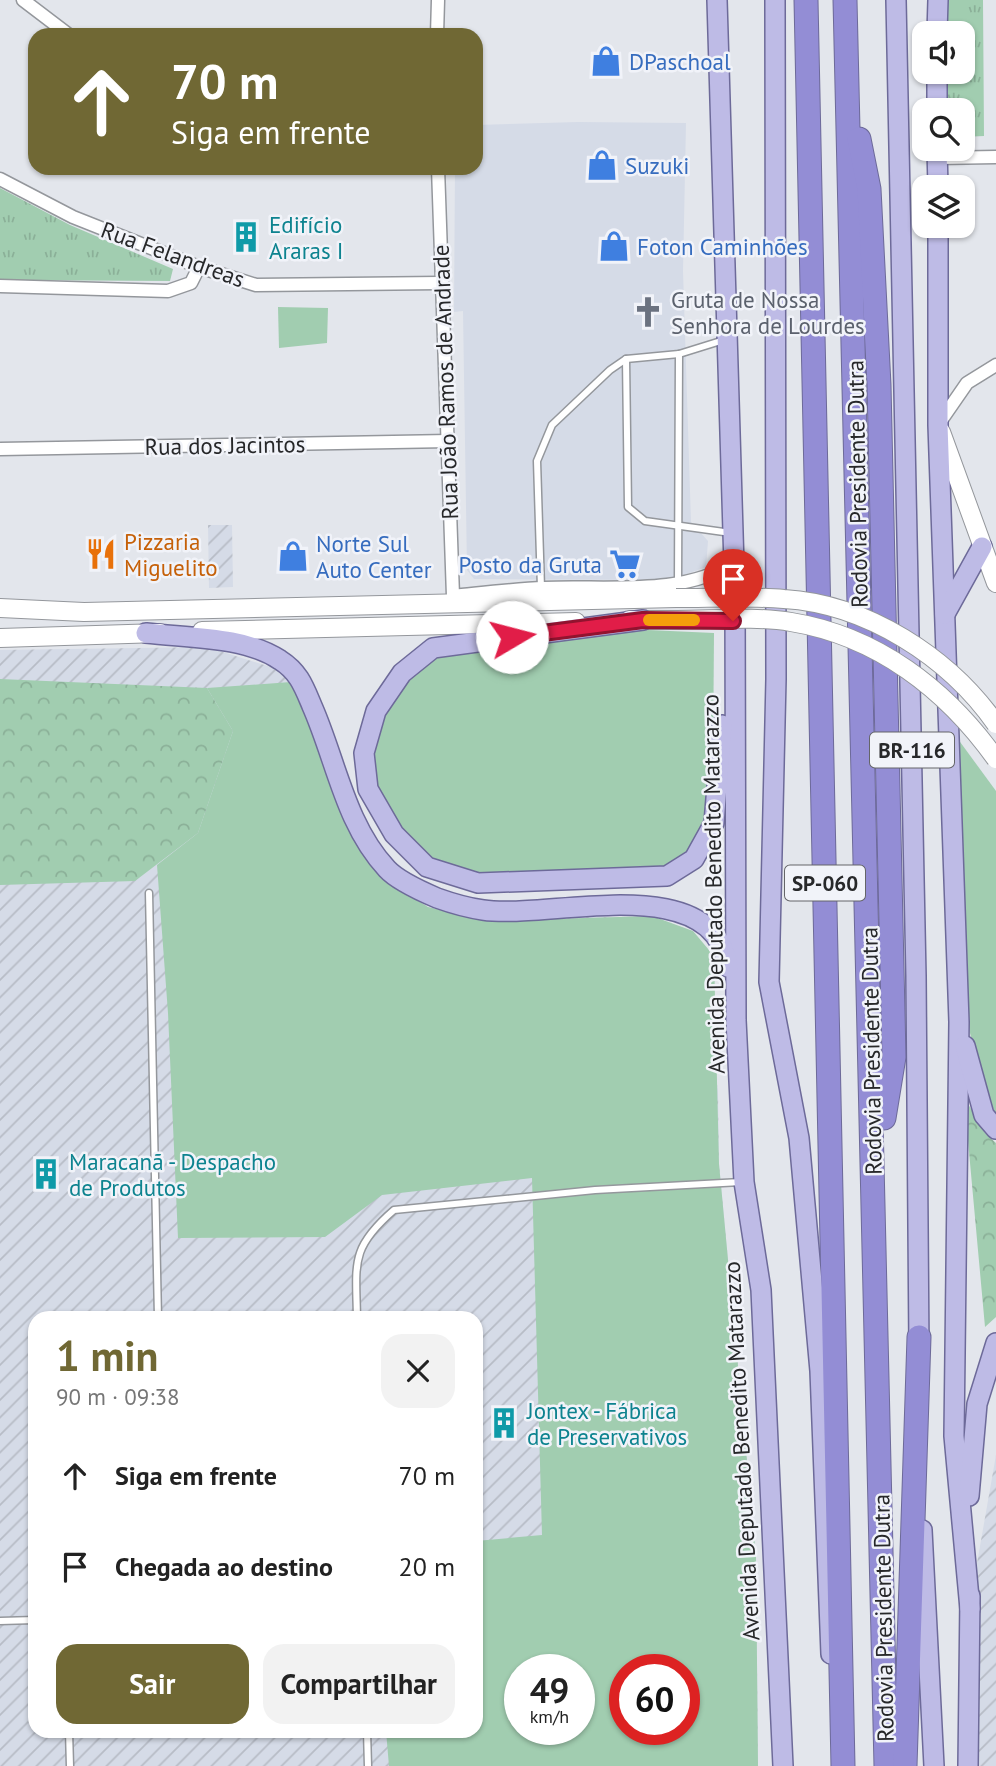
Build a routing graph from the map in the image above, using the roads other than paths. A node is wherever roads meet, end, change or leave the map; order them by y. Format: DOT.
graph roads {
  1 [pos="23,0"];
  2 [pos="438,0"];
  3 [pos="703,0"];
  4 [pos="775,0"];
  5 [pos="806,0"];
  6 [pos="845,0"];
  7 [pos="896,0"];
  8 [pos="938,0"];
  9 [pos="717,9"];
  10 [pos="937,21"];
  11 [pos="60,28"];
  12 [pos="438,28"];
  13 [pos="975,156"];
  14 [pos="996,157"];
  15 [pos="438,175"];
  16 [pos="0,179"];
  17 [pos="938,238"];
  18 [pos="199,267"];
  19 [pos="440,283"];
  20 [pos="0,286"];
  21 [pos="729,338"];
  22 [pos="679,354"];
  23 [pos="625,359"];
  24 [pos="996,365"];
  25 [pos="938,425"];
  26 [pos="449,441"];
  27 [pos="0,449"];
  28 [pos="680,525"];
  29 [pos="732,534"];
  30 [pos="982,547"];
  31 [pos="734,562"];
  32 [pos="996,583"];
  33 [pos="541,588"];
  34 [pos="677,591"];
  35 [pos="453,596"];
  36 [pos="735,599"];
  37 [pos="0,608"];
  38 [pos="84,612"];
  39 [pos="945,615"];
  40 [pos="643,620"];
  41 [pos="146,633"];
  42 [pos="0,638"];
  43 [pos="996,724"];
  44 [pos="996,759"];
  45 [pos="149,893"];
  46 [pos="736,1020"];
  47 [pos="959,1022"];
  48 [pos="996,1129"];
  49 [pos="744,1182"];
  50 [pos="158,1311"];
  51 [pos="357,1311"];
  52 [pos="919,1337"];
  53 [pos="996,1343"];
  54 [pos="970,1609"];
  55 [pos="28,1620"];
  56 [pos="0,1621"];
  57 [pos="69,1738"];
  58 [pos="368,1738"];
  59 [pos="70,1766"];
  60 [pos="368,1766"];
  61 [pos="783,1766"];
  62 [pos="843,1766"];
  63 [pos="886,1766"];
  64 [pos="905,1766"];
  65 [pos="934,1766"];
  66 [pos="968,1766"];
  1 -- 11 [label="street"];
  2 -- 12 [label="street"];
  3 -- 9 [label="main road"];
  4 -- 62 [label="main road"];
  5 -- 62 [label="highway, Rodovia Presidente Dutra / SP-060"];
  6 -- 63 [label="highway, Rodovia Presidente Dutra / SP-060"];
  7 -- 52 [label="main road, Rodovia Presidente Dutra / BR-116"];
  8 -- 10 [label="main road"];
  9 -- 21 [label="main road, Avenida Deputado Benedito Matarazzo"];
  13 -- 14 [label="street"];
  15 -- 19 [label="street, Rua João Ramos de Andrade"];
  16 -- 18 [label="street, Rua Felandreas"];
  17 -- 25 [label="main road"];
  18 -- 19 [label="street, Rua Felandreas"];
  18 -- 20 [label="street"];
  19 -- 26 [label="street, Rua João Ramos de Andrade"];
  21 -- 22 [label="lane"];
  21 -- 29 [label="main road, Avenida Deputado Benedito Matarazzo"];
  22 -- 23 [label="lane"];
  22 -- 28 [label="lane"];
  23 -- 28 [label="lane"];
  23 -- 33 [label="lane"];
  24 -- 25 [label="street"];
  25 -- 30 [label="main road"];
  25 -- 39 [label="main road"];
  26 -- 27 [label="street, Rua dos Jacintos"];
  26 -- 35 [label="street, Rua João Ramos de Andrade"];
  28 -- 29 [label="lane"];
  28 -- 34 [label="lane"];
  29 -- 31 [label="main road, Avenida Deputado Benedito Matarazzo"];
  30 -- 32 [label="main road"];
  30 -- 39 [label="main road"];
  31 -- 34 [label="street"];
  31 -- 36 [label="main road, Avenida Deputado Benedito Matarazzo"];
  33 -- 34 [label="street"];
  33 -- 35 [label="street"];
  34 -- 38 [label="main road"];
  34 -- 43 [label="main road, bridge"];
  35 -- 38 [label="street"];
  36 -- 40 [label="main road"];
  36 -- 46 [label="main road, Avenida Deputado Benedito Matarazzo"];
  37 -- 38 [label="main road"];
  39 -- 47 [label="main road"];
  40 -- 41 [label="main road"];
  40 -- 44 [label="main road, bridge"];
  41 -- 42 [label="main road"];
  41 -- 46 [label="main road"];
  45 -- 50 [label="lane"];
  46 -- 49 [label="main road, Avenida Deputado Benedito Matarazzo"];
  47 -- 48 [label="main road"];
  47 -- 54 [label="main road"];
  49 -- 51 [label="lane"];
  49 -- 61 [label="main road, Avenida Deputado Benedito Matarazzo"];
  52 -- 64 [label="highway"];
  52 -- 65 [label="main road, Rodovia Presidente Dutra / BR-116"];
  53 -- 54 [label="main road"];
  54 -- 66 [label="main road"];
  55 -- 56 [label="lane"];
  57 -- 59 [label="lane"];
  58 -- 60 [label="lane"];
}
